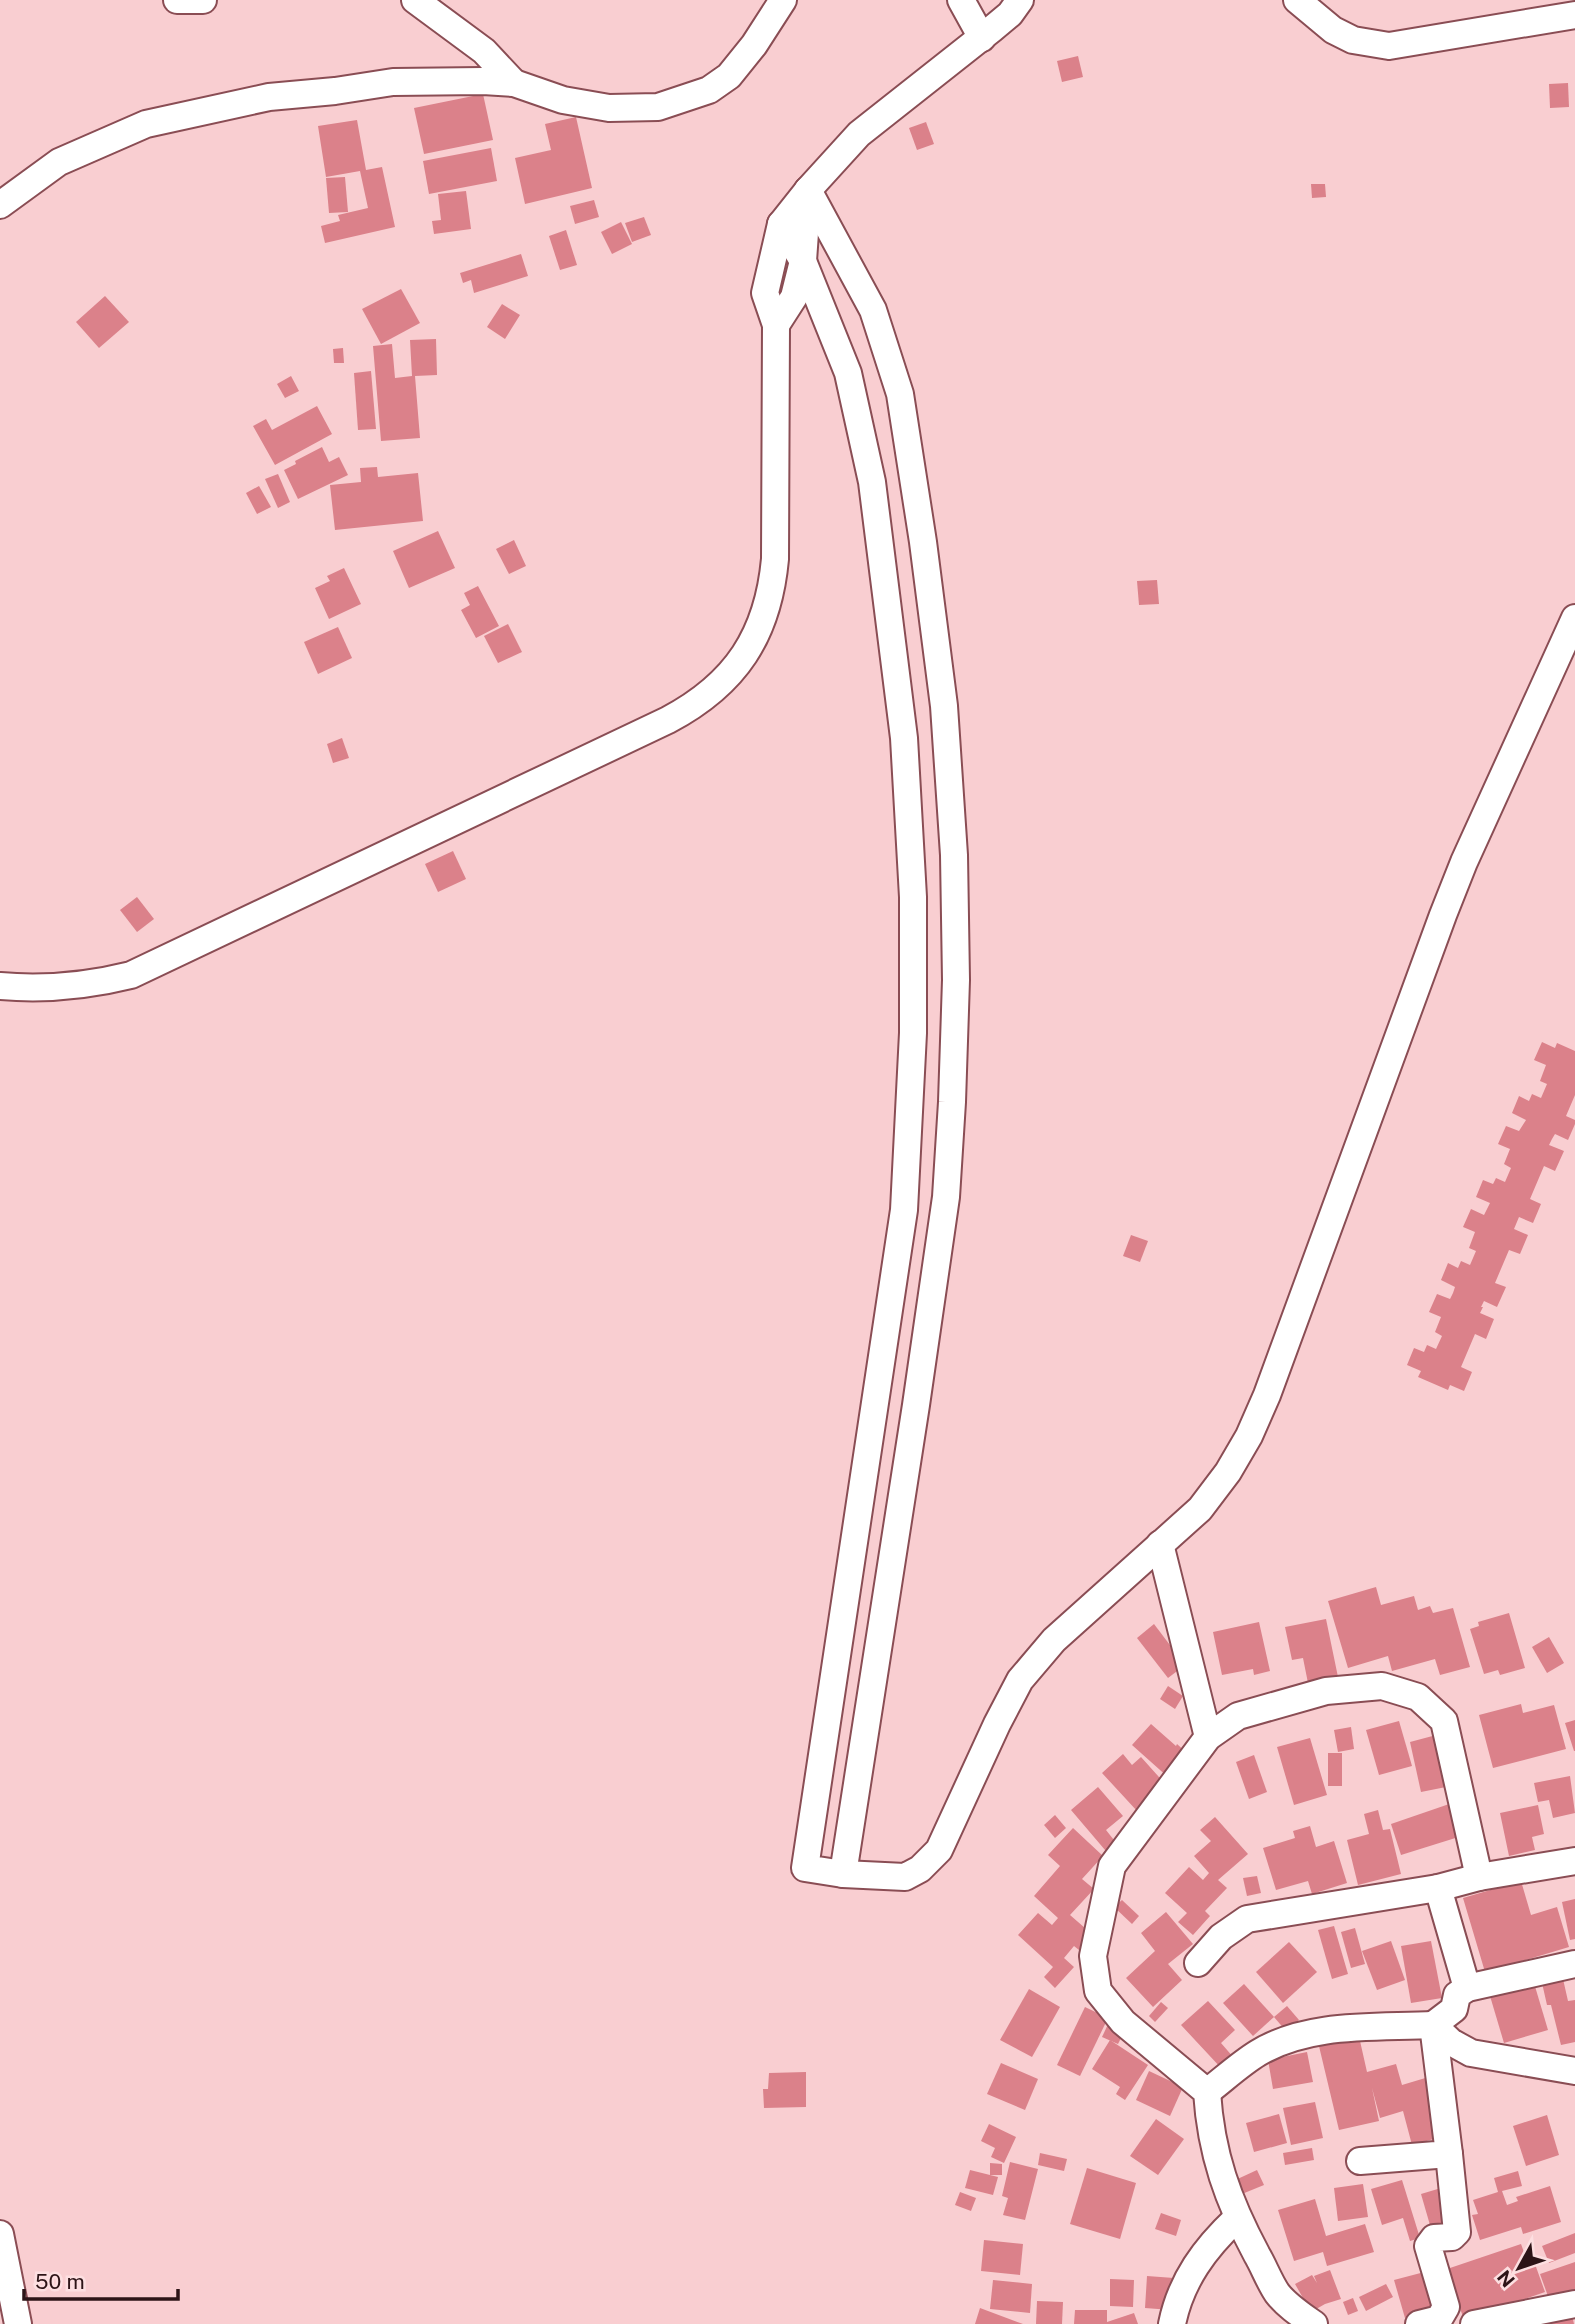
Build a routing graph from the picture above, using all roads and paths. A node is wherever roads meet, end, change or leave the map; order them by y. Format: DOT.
graph roads {
  1 [pos="177,0"];
  2 [pos="202,0"];
  3 [pos="415,0"];
  4 [pos="783,0"];
  5 [pos="961,0"];
  6 [pos="1020,0"];
  7 [pos="1297,0"];
  8 [pos="1575,15"];
  9 [pos="982,37"];
  10 [pos="514,83"];
  11 [pos="808,190"];
  12 [pos="0,205"];
  13 [pos="781,225"];
  14 [pos="803,261"];
  15 [pos="776,325"];
  16 [pos="1575,618"];
  17 [pos="0,986"];
  18 [pos="1160,1544"];
  19 [pos="1208,1737"];
  20 [pos="1575,1861"];
  21 [pos="843,1874"];
  22 [pos="1479,1877"];
  23 [pos="1438,1888"];
  24 [pos="1199,1963"];
  25 [pos="1575,1964"];
  26 [pos="1467,1988"];
  27 [pos="1433,2025"];
  28 [pos="1575,2071"];
  29 [pos="1207,2092"];
  30 [pos="1449,2154"];
  31 [pos="1360,2161"];
  32 [pos="1237,2218"];
  33 [pos="0,2234"];
  34 [pos="1575,2304"];
  35 [pos="1453,2318"];
  36 [pos="18,2324"];
  37 [pos="1172,2324"];
  38 [pos="1314,2324"];
  39 [pos="1419,2324"];
  40 [pos="1474,2324"];
  1 -- 2 [label="street"];
  3 -- 10 [label="street"];
  4 -- 10 [label="street"];
  5 -- 9 [label="street"];
  6 -- 9 [label="street"];
  7 -- 8 [label="street"];
  9 -- 11 [label="street"];
  10 -- 12 [label="street"];
  11 -- 13 [label="street"];
  11 -- 14 [label="street"];
  11 -- 21 [label="street"];
  13 -- 14 [label="street"];
  13 -- 15 [label="street"];
  14 -- 15 [label="street"];
  14 -- 21 [label="street"];
  15 -- 17 [label="street"];
  16 -- 18 [label="street"];
  18 -- 19 [label="street"];
  18 -- 21 [label="street"];
  19 -- 22 [label="street"];
  19 -- 29 [label="street"];
  20 -- 22 [label="street"];
  22 -- 23 [label="street"];
  23 -- 24 [label="street"];
  23 -- 26 [label="street"];
  25 -- 26 [label="street"];
  26 -- 27 [label="street"];
  27 -- 28 [label="street"];
  27 -- 29 [label="street"];
  27 -- 30 [label="street"];
  29 -- 32 [label="street"];
  30 -- 31 [label="street"];
  30 -- 35 [label="street"];
  32 -- 37 [label="street"];
  32 -- 38 [label="street"];
  33 -- 36 [label="street"];
  34 -- 40 [label="street"];
  35 -- 39 [label="street"];
}
